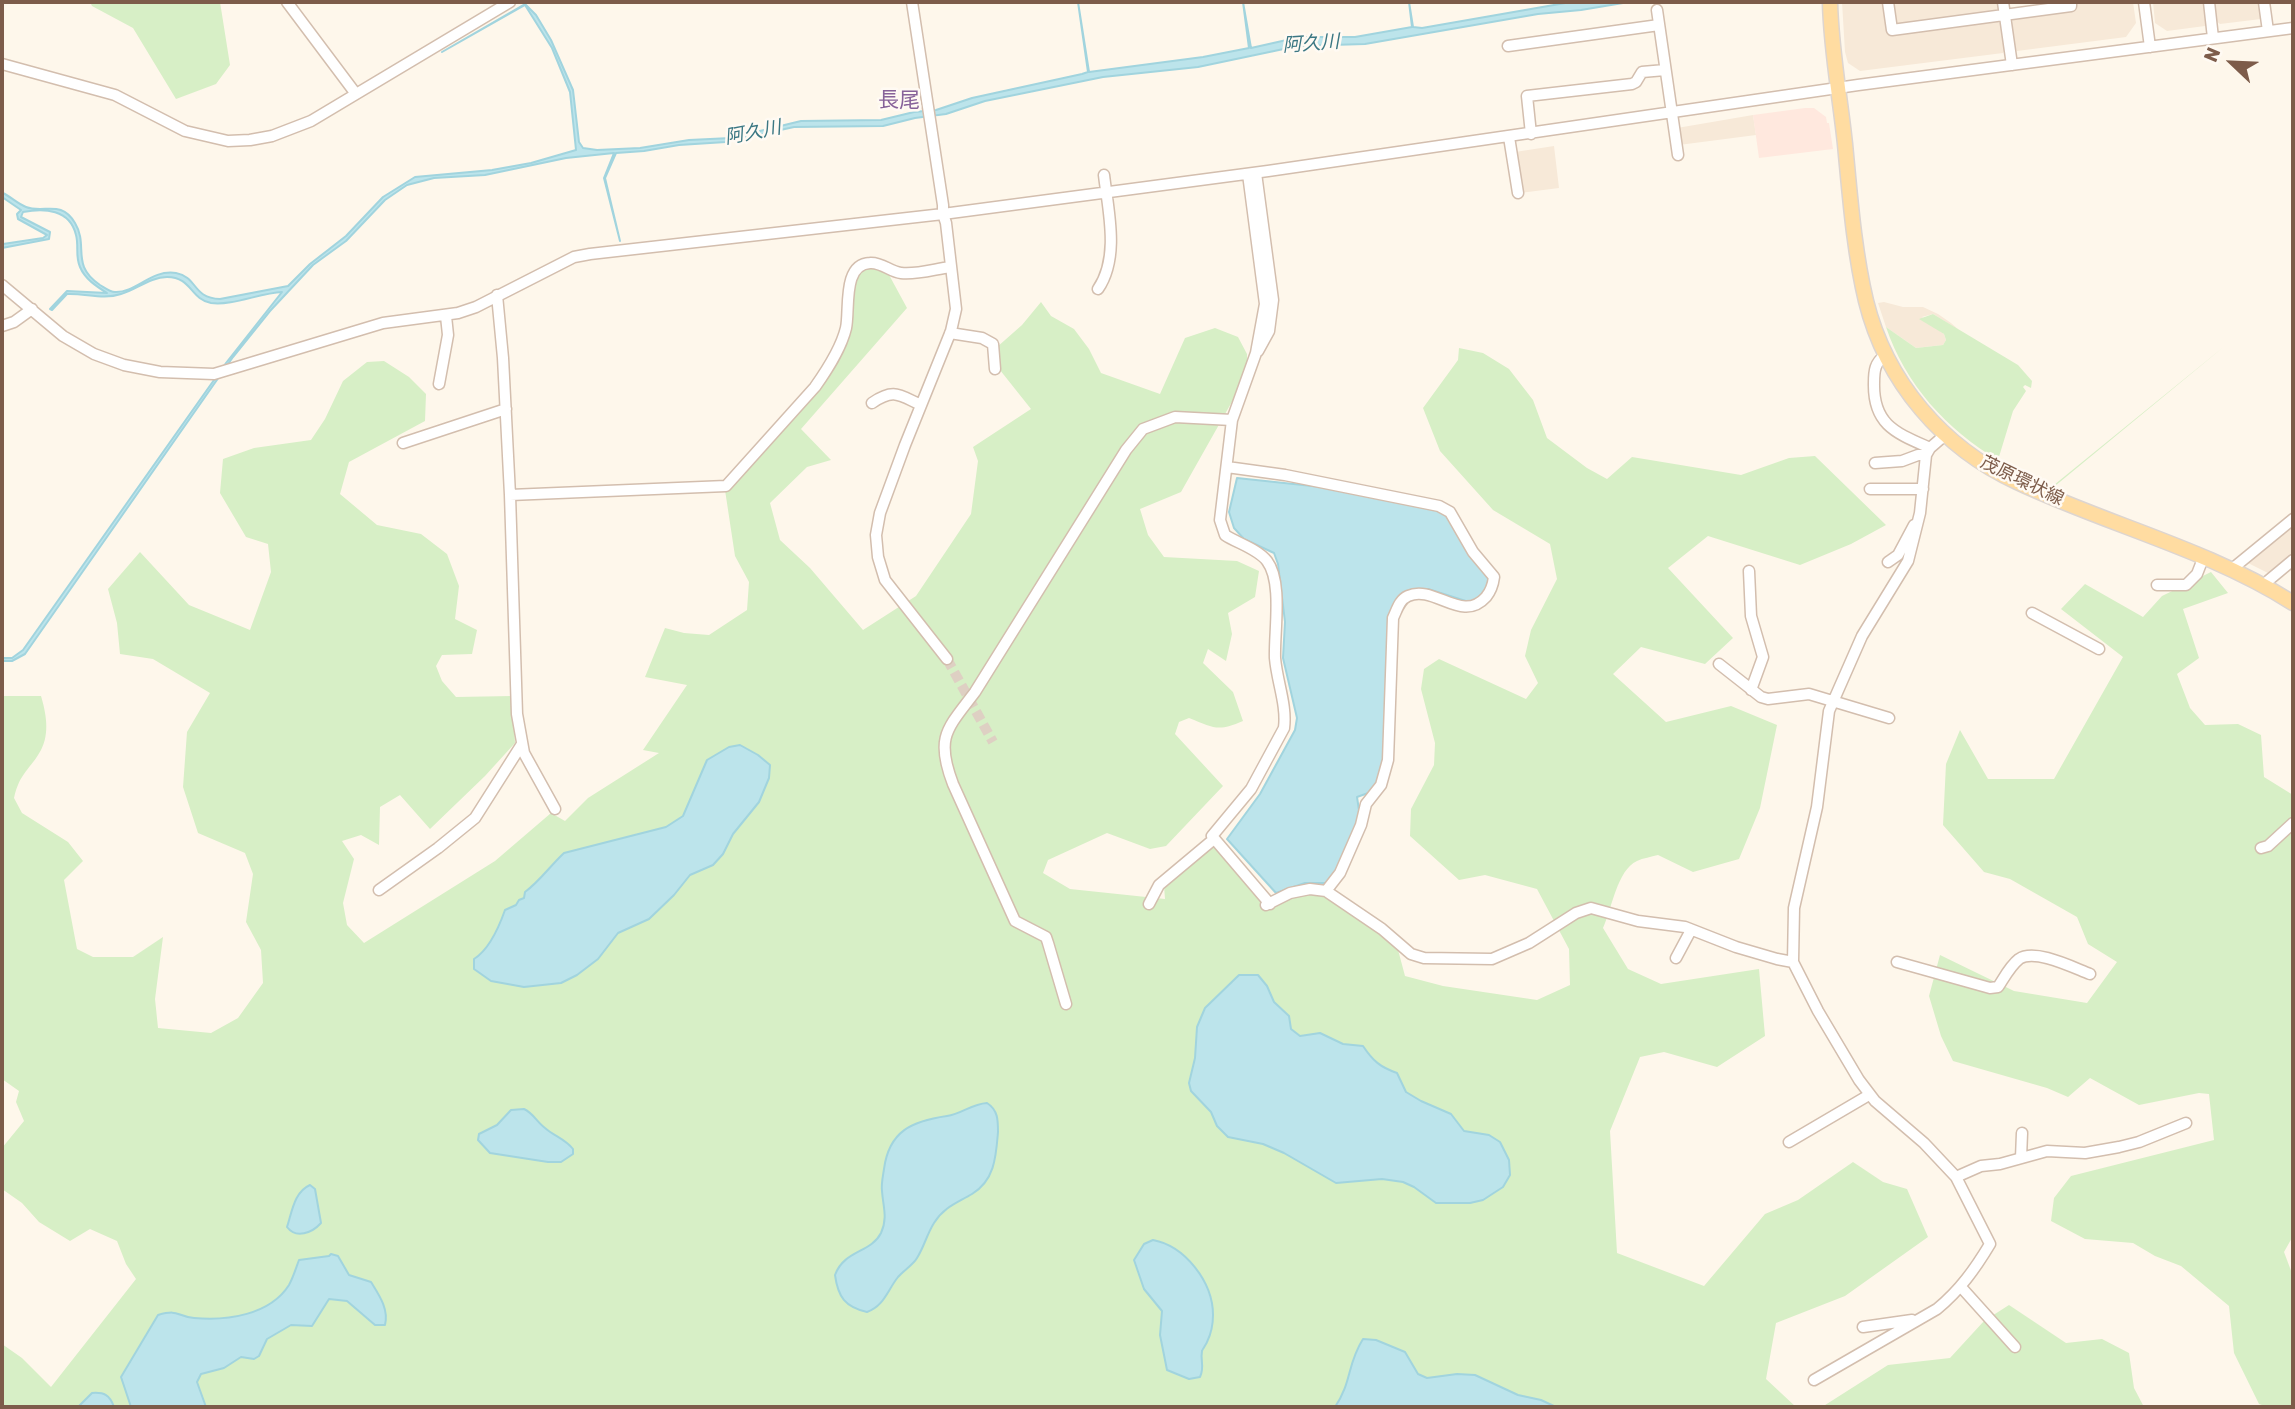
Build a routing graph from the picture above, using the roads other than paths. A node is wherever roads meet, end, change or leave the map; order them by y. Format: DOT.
graph roads {
  1 [pos="287,2"];
  2 [pos="510,2"];
  3 [pos="912,2"];
  4 [pos="1830,2"];
  5 [pos="1888,2"];
  6 [pos="2003,2"];
  7 [pos="2071,2"];
  8 [pos="2144,2"];
  9 [pos="2208,2"];
  10 [pos="2264,2"];
  11 [pos="1657,10"];
  12 [pos="2005,16"];
  13 [pos="1659,25"];
  14 [pos="2293,28"];
  15 [pos="2268,32"];
  16 [pos="2213,38"];
  17 [pos="1508,46"];
  18 [pos="2150,47"];
  19 [pos="2,64"];
  20 [pos="2012,65"];
  21 [pos="1665,70"];
  22 [pos="1838,89"];
  23 [pos="356,94"];
  24 [pos="1671,114"];
  25 [pos="1531,134"];
  26 [pos="1509,137"];
  27 [pos="1678,155"];
  28 [pos="1252,173"];
  29 [pos="1104,175"];
  30 [pos="1106,193"];
  31 [pos="1518,193"];
  32 [pos="943,214"];
  33 [pos="950,267"];
  34 [pos="2,285"];
  35 [pos="1098,289"];
  36 [pos="497,295"];
  37 [pos="32,310"];
  38 [pos="446,316"];
  39 [pos="2,326"];
  40 [pos="950,333"];
  41 [pos="1885,355"];
  42 [pos="995,369"];
  43 [pos="439,384"];
  44 [pos="872,403"];
  45 [pos="921,405"];
  46 [pos="506,409"];
  47 [pos="1233,419"];
  48 [pos="1945,435"];
  49 [pos="403,443"];
  50 [pos="1928,452"];
  51 [pos="1875,463"];
  52 [pos="1227,467"];
  53 [pos="1870,489"];
  54 [pos="1923,489"];
  55 [pos="510,495"];
  56 [pos="1920,513"];
  57 [pos="2293,519"];
  58 [pos="2204,556"];
  59 [pos="2293,560"];
  60 [pos="1888,562"];
  61 [pos="2232,569"];
  62 [pos="1749,571"];
  63 [pos="2157,585"];
  64 [pos="2263,585"];
  65 [pos="2293,603"];
  66 [pos="2032,613"];
  67 [pos="2099,649"];
  68 [pos="947,659"];
  69 [pos="1719,664"];
  70 [pos="1751,690"];
  71 [pos="1833,701"];
  72 [pos="1889,718"];
  73 [pos="522,744"];
  74 [pos="555,809"];
  75 [pos="2293,823"];
  76 [pos="1214,839"];
  77 [pos="2261,848"];
  78 [pos="379,890"];
  79 [pos="1326,891"];
  80 [pos="1149,904"];
  81 [pos="1691,930"];
  82 [pos="1676,958"];
  83 [pos="1793,962"];
  84 [pos="1897,962"];
  85 [pos="2090,974"];
  86 [pos="1066,1004"];
  87 [pos="1869,1095"];
  88 [pos="2186,1123"];
  89 [pos="2022,1133"];
  90 [pos="1789,1142"];
  91 [pos="2021,1158"];
  92 [pos="1956,1177"];
  93 [pos="1961,1287"];
  94 [pos="1920,1318"];
  95 [pos="1863,1326"];
  96 [pos="2015,1347"];
  97 [pos="1814,1380"];
  1 -- 23 [label="street"];
  2 -- 23 [label="street"];
  3 -- 32 [label="street"];
  4 -- 22 [label="main road, 茂原環状線"];
  5 -- 12 [label="street"];
  6 -- 12 [label="street"];
  7 -- 12 [label="street"];
  8 -- 18 [label="street"];
  9 -- 16 [label="street"];
  10 -- 15 [label="street"];
  11 -- 13 [label="street"];
  12 -- 20 [label="street"];
  13 -- 17 [label="street"];
  13 -- 21 [label="street"];
  14 -- 15 [label="street"];
  15 -- 16 [label="street"];
  16 -- 18 [label="street"];
  18 -- 20 [label="street"];
  19 -- 23 [label="street"];
  20 -- 22 [label="street"];
  21 -- 24 [label="street"];
  21 -- 25 [label="street"];
  22 -- 24 [label="street"];
  22 -- 41 [label="main road, 茂原環状線"];
  24 -- 25 [label="street"];
  24 -- 27 [label="street"];
  25 -- 26 [label="street"];
  26 -- 28 [label="street"];
  26 -- 31 [label="street"];
  28 -- 30 [label="street"];
  28 -- 47 [label="street"];
  29 -- 30 [label="street"];
  30 -- 32 [label="street"];
  30 -- 35 [label="street"];
  32 -- 33 [label="street"];
  32 -- 36 [label="street"];
  33 -- 40 [label="street"];
  33 -- 55 [label="street"];
  34 -- 37 [label="street"];
  36 -- 38 [label="street"];
  36 -- 46 [label="street"];
  37 -- 38 [label="street"];
  37 -- 39 [label="street"];
  38 -- 43 [label="street"];
  40 -- 42 [label="street"];
  40 -- 45 [label="street"];
  41 -- 48 [label="main road, 茂原環状線"];
  41 -- 50 [label="street"];
  44 -- 45 [label="street"];
  45 -- 68 [label="street"];
  46 -- 49 [label="street"];
  46 -- 55 [label="street"];
  47 -- 52 [label="street"];
  47 -- 86 [label="street"];
  48 -- 50 [label="street"];
  48 -- 58 [label="main road, 茂原環状線"];
  50 -- 51 [label="street"];
  50 -- 54 [label="street"];
  52 -- 76 [label="street"];
  52 -- 79 [label="street"];
  53 -- 54 [label="street"];
  54 -- 56 [label="street"];
  55 -- 73 [label="street"];
  56 -- 60 [label="street"];
  56 -- 71 [label="street"];
  57 -- 61 [label="street"];
  58 -- 61 [label="main road, 茂原環状線"];
  58 -- 63 [label="street"];
  59 -- 64 [label="street"];
  61 -- 64 [label="main road, 茂原環状線"];
  62 -- 70 [label="street"];
  64 -- 65 [label="main road, 茂原環状線"];
  66 -- 67 [label="street"];
  69 -- 70 [label="street"];
  70 -- 71 [label="street"];
  71 -- 72 [label="street"];
  71 -- 83 [label="street"];
  73 -- 74 [label="street"];
  73 -- 78 [label="street"];
  75 -- 77 [label="street"];
  76 -- 79 [label="street"];
  76 -- 80 [label="street"];
  79 -- 81 [label="street"];
  81 -- 82 [label="street"];
  81 -- 83 [label="street"];
  83 -- 87 [label="street"];
  84 -- 85 [label="street"];
  87 -- 90 [label="street"];
  87 -- 92 [label="street"];
  88 -- 91 [label="street"];
  89 -- 91 [label="street"];
  91 -- 92 [label="street"];
  92 -- 93 [label="street"];
  93 -- 94 [label="street"];
  93 -- 96 [label="street"];
  94 -- 95 [label="street"];
  94 -- 97 [label="street"];
}
